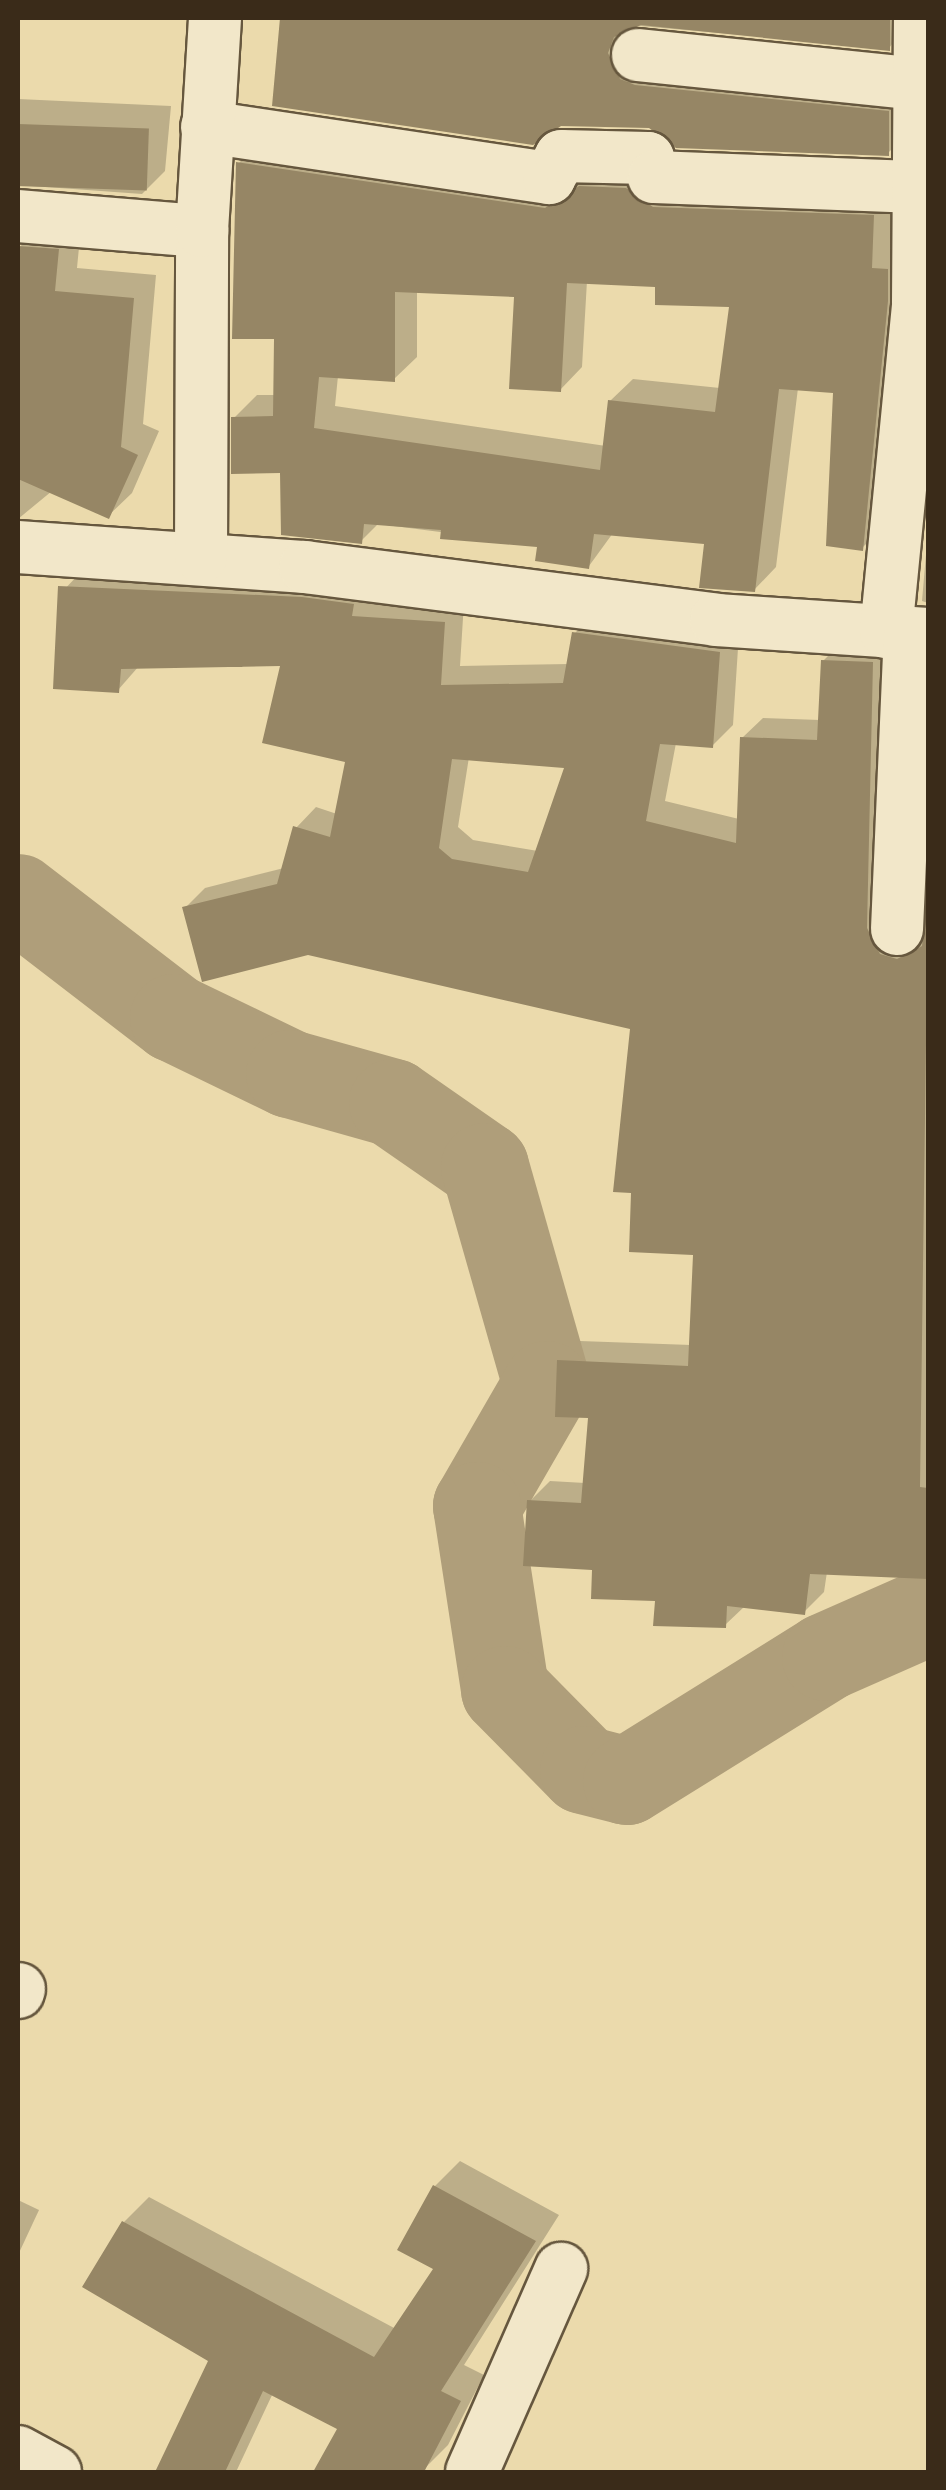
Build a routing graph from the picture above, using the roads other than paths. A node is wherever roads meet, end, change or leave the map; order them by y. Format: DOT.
graph roads {
  1 [pos="215,18"];
  2 [pos="920,18"];
  3 [pos="638,56"];
  4 [pos="920,84"];
  5 [pos="207,128"];
  6 [pos="918,186"];
  7 [pos="18,216"];
  8 [pos="202,232"];
  9 [pos="18,548"];
  10 [pos="201,557"];
  11 [pos="908,633"];
  12 [pos="898,929"];
  13 [pos="562,2269"];
  14 [pos="18,2452"];
  15 [pos="55,2472"];
  16 [pos="472,2472"];
  1 -- 5 [label="street"];
  2 -- 4 [label="street"];
  3 -- 4 [label="street"];
  4 -- 6 [label="street"];
  5 -- 6 [label="street"];
  5 -- 8 [label="street"];
  6 -- 11 [label="street"];
  7 -- 8 [label="street"];
  8 -- 10 [label="street"];
  9 -- 10 [label="street"];
  10 -- 11 [label="street"];
  11 -- 12 [label="street"];
  13 -- 16 [label="street"];
  14 -- 15 [label="street"];
}
